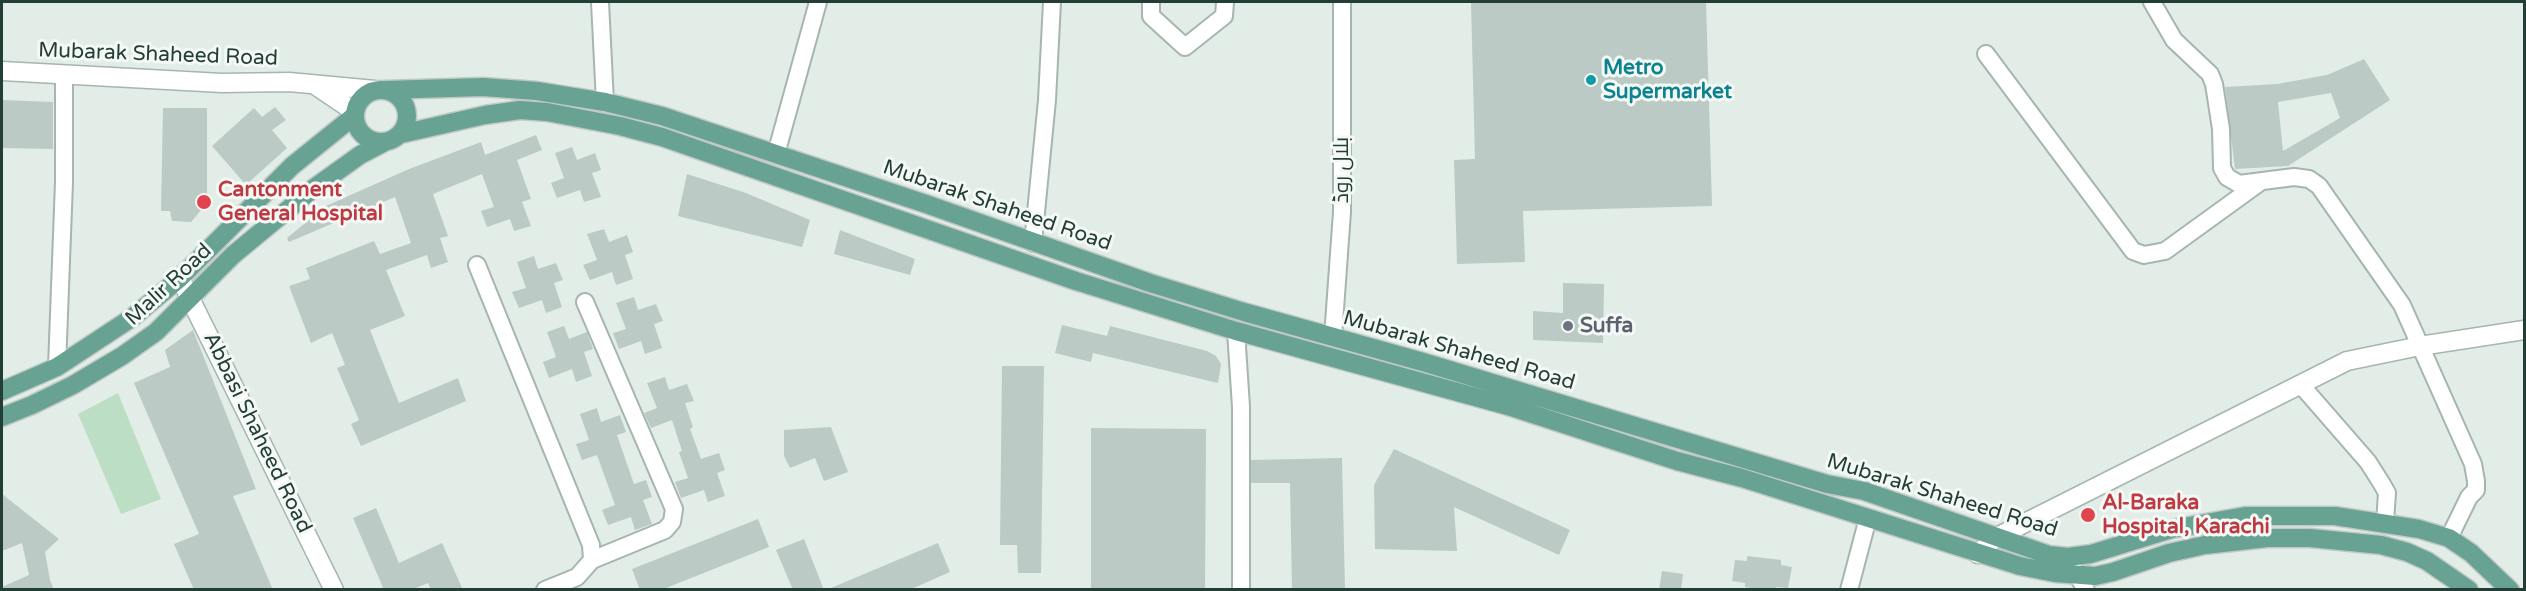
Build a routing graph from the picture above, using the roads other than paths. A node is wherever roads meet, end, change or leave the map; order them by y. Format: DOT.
graph roads {
  1 [pos="600,2"];
  2 [pos="818,2"];
  3 [pos="1052,2"];
  4 [pos="1151,2"];
  5 [pos="1225,2"];
  6 [pos="1342,2"];
  7 [pos="2152,2"];
  8 [pos="1986,54"];
  9 [pos="2,72"];
  10 [pos="64,75"];
  11 [pos="313,84"];
  12 [pos="380,90"];
  13 [pos="605,102"];
  14 [pos="354,114"];
  15 [pos="401,134"];
  16 [pos="383,142"];
  17 [pos="776,154"];
  18 [pos="2262,182"];
  19 [pos="1033,243"];
  20 [pos="477,265"];
  21 [pos="180,278"];
  22 [pos="192,299"];
  23 [pos="585,302"];
  24 [pos="2524,330"];
  25 [pos="1236,331"];
  26 [pos="1333,338"];
  27 [pos="2420,346"];
  28 [pos="57,366"];
  29 [pos="2301,385"];
  30 [pos="2,391"];
  31 [pos="2,417"];
  32 [pos="1868,518"];
  33 [pos="2385,522"];
  34 [pos="1995,538"];
  35 [pos="2449,538"];
  36 [pos="1978,554"];
  37 [pos="2068,557"];
  38 [pos="592,561"];
  39 [pos="2082,583"];
  40 [pos="334,590"];
  41 [pos="545,590"];
  42 [pos="1241,590"];
  43 [pos="1849,590"];
  44 [pos="2469,590"];
  45 [pos="2511,590"];
  1 -- 13 [label="street"];
  2 -- 17 [label="street"];
  3 -- 19 [label="street"];
  4 -- 5 [label="street"];
  6 -- 26 [label="street, بلال روڈ"];
  7 -- 18 [label="street"];
  8 -- 18 [label="street"];
  9 -- 10 [label="street, Mubarak Shaheed Road"];
  10 -- 11 [label="street, Mubarak Shaheed Road"];
  10 -- 28 [label="street"];
  11 -- 12 [label="street, Mubarak Shaheed Road"];
  11 -- 14 [label="street"];
  12 -- 13 [label="main road, Mubarak Shaheed Road"];
  12 -- 14 [label="main road"];
  12 -- 15 [label="main road"];
  13 -- 17 [label="main road, Mubarak Shaheed Road"];
  14 -- 16 [label="main road"];
  14 -- 21 [label="main road, Malir Road"];
  15 -- 16 [label="main road"];
  15 -- 25 [label="main road, Mubarak Shaheed Road"];
  16 -- 22 [label="main road, Malir Road"];
  17 -- 19 [label="main road, Mubarak Shaheed Road"];
  18 -- 27 [label="street"];
  19 -- 26 [label="main road, Mubarak Shaheed Road"];
  20 -- 38 [label="street"];
  21 -- 22 [label="street, Abbasi Shaheed Road"];
  21 -- 28 [label="main road, Malir Road"];
  22 -- 31 [label="main road, Malir Road"];
  22 -- 40 [label="street, Abbasi Shaheed Road"];
  23 -- 38 [label="street"];
  24 -- 27 [label="street"];
  25 -- 32 [label="main road, Mubarak Shaheed Road"];
  25 -- 42 [label="street"];
  26 -- 34 [label="main road, Mubarak Shaheed Road"];
  27 -- 29 [label="street"];
  27 -- 35 [label="street"];
  28 -- 30 [label="main road, Malir Road"];
  29 -- 33 [label="street"];
  29 -- 34 [label="street"];
  32 -- 36 [label="main road, Mubarak Shaheed Road"];
  32 -- 43 [label="street"];
  33 -- 35 [label="main road, Mubarak Shaheed Road"];
  33 -- 37 [label="main road, Mubarak Shaheed Road"];
  34 -- 36 [label="street"];
  34 -- 37 [label="main road, Mubarak Shaheed Road"];
  35 -- 45 [label="main road, Mubarak Shaheed Road"];
  36 -- 39 [label="main road, Mubarak Shaheed Road"];
  37 -- 39 [label="street"];
  38 -- 41 [label="street"];
  39 -- 44 [label="main road, Mubarak Shaheed Road"];
}
